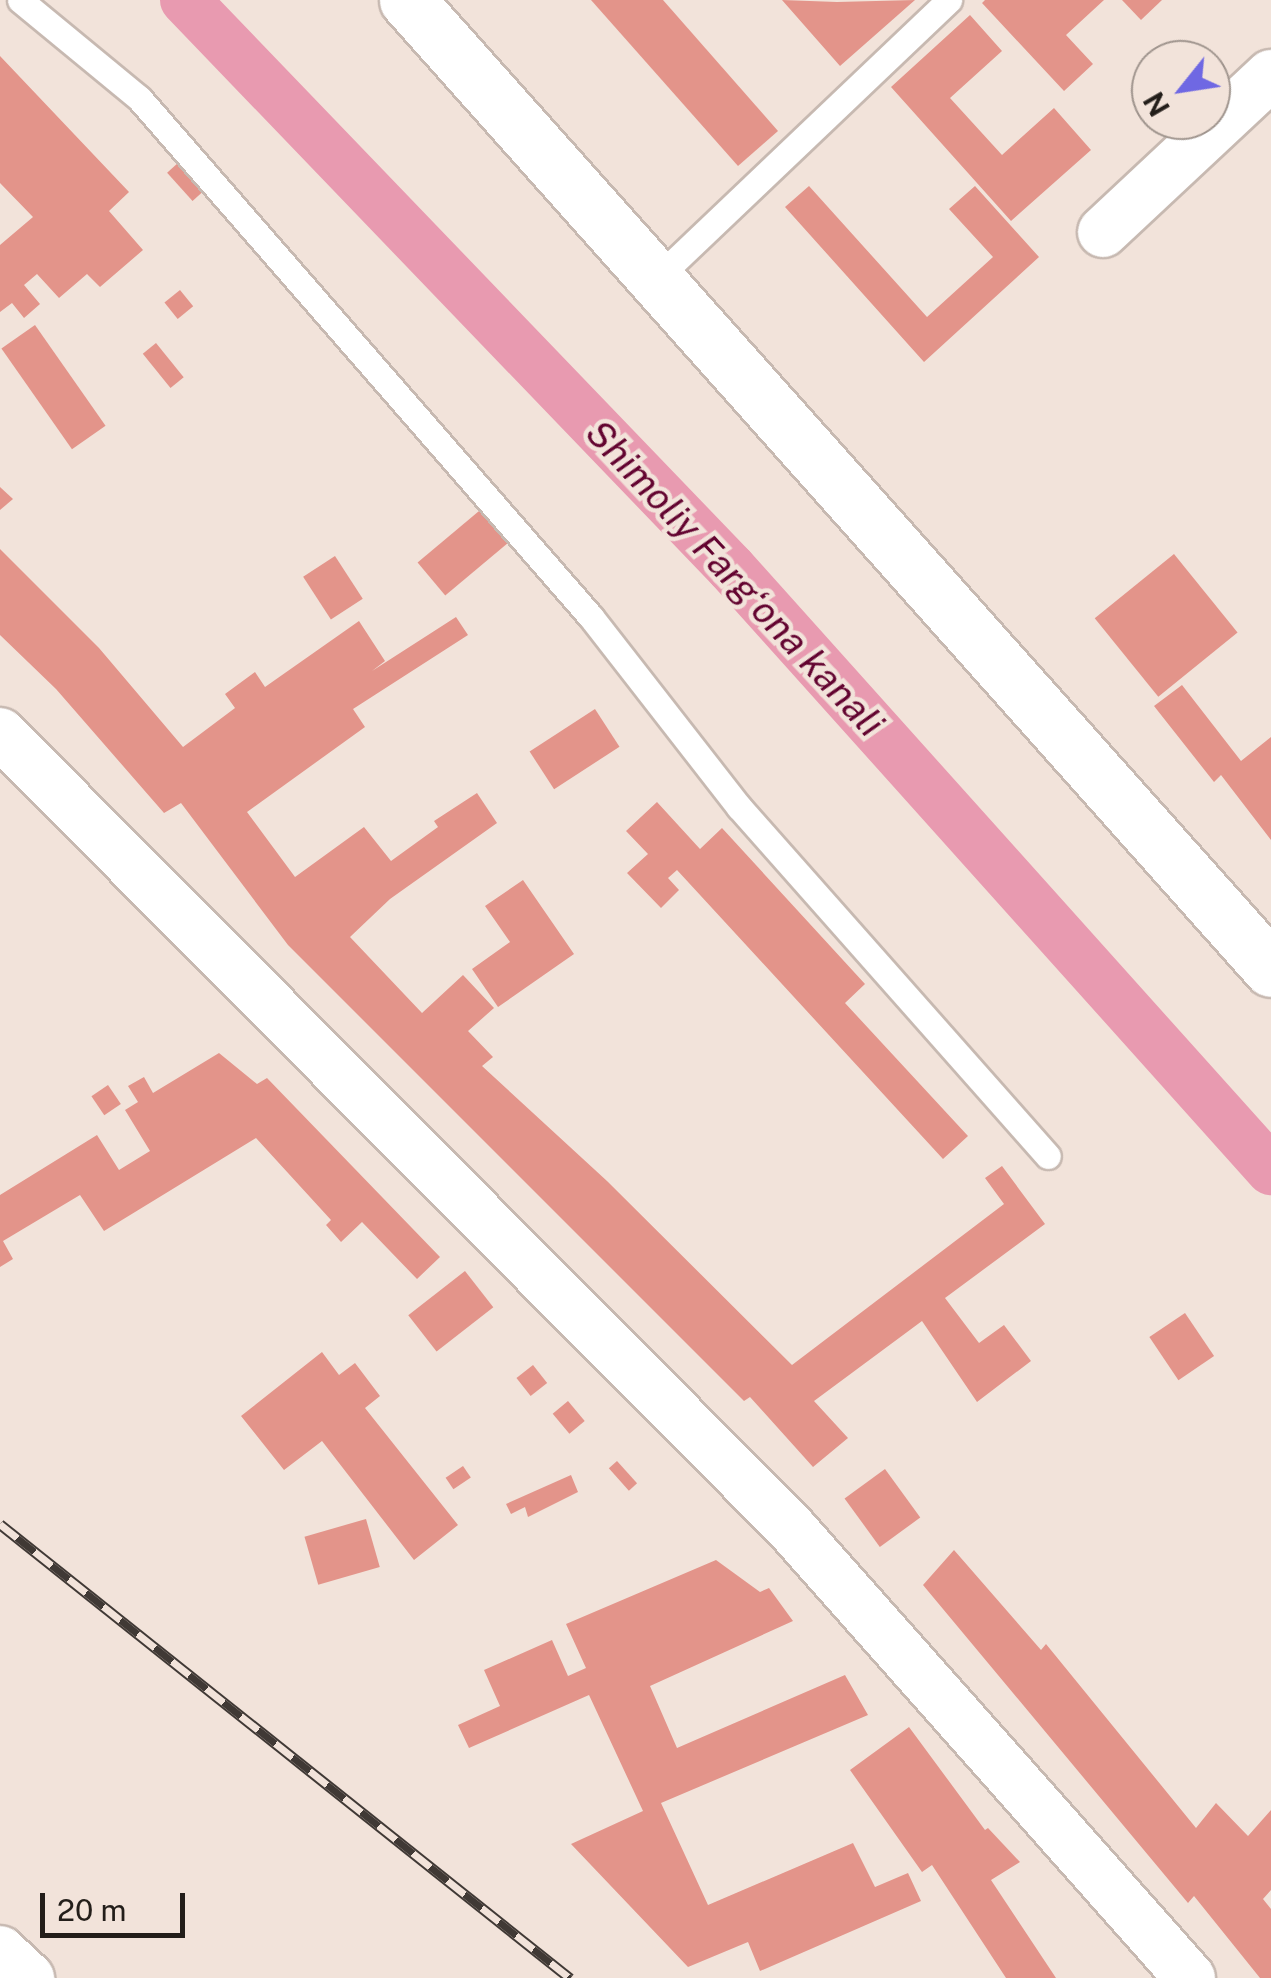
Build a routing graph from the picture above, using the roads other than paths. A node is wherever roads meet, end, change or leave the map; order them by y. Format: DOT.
graph roads {
  1 [pos="20,0"];
  2 [pos="407,0"];
  3 [pos="948,0"];
  4 [pos="1271,75"];
  5 [pos="1103,232"];
  6 [pos="656,279"];
  7 [pos="0,733"];
  8 [pos="1271,969"];
  9 [pos="1048,1156"];
  10 [pos="0,1952"];
  11 [pos="29,1978"];
  12 [pos="1190,1978"];
  1 -- 9 [label="lane"];
  2 -- 6 [label="street"];
  3 -- 6 [label="lane"];
  4 -- 5 [label="street"];
  6 -- 8 [label="street"];
  7 -- 12 [label="street"];
  10 -- 11 [label="street"];
}
